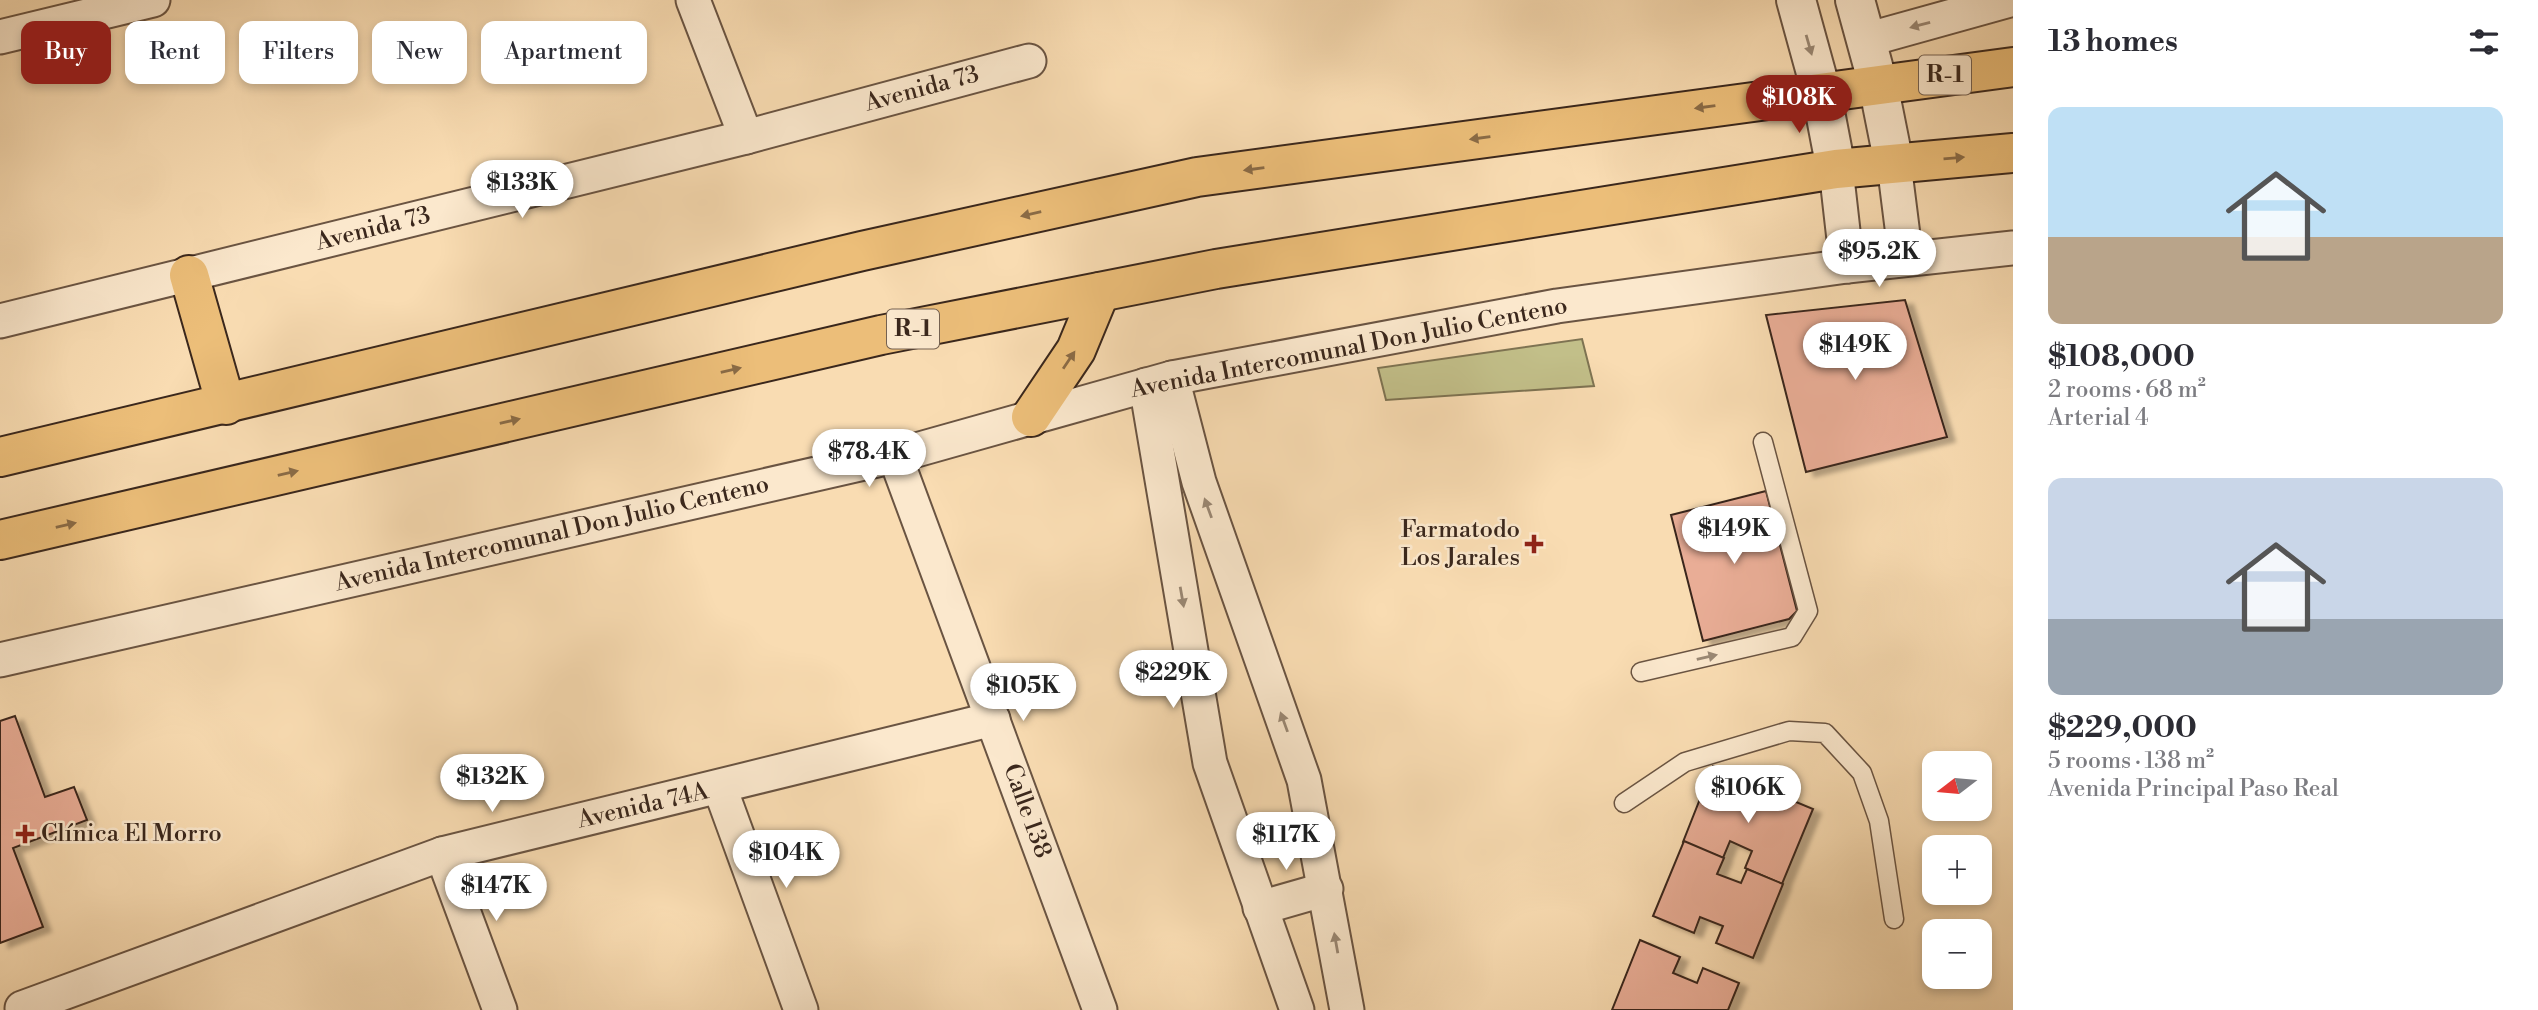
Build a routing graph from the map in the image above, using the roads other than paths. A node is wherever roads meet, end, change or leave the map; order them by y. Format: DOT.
graph roads {
  1 [pos="153,0"];
  2 [pos="693,0"];
  3 [pos="1796,0"];
  4 [pos="1855,0"];
  5 [pos="2010,0"];
  6 [pos="107,5"];
  7 [pos="0,37"];
  8 [pos="1866,40"];
  9 [pos="1029,61"];
  10 [pos="2013,67"];
  11 [pos="1878,84"];
  12 [pos="1821,91"];
  13 [pos="746,137"];
  14 [pos="2013,153"];
  15 [pos="1894,163"];
  16 [pos="1836,169"];
  17 [pos="2013,248"];
  18 [pos="1906,259"];
  19 [pos="1847,266"];
  20 [pos="189,275"];
  21 [pos="1100,292"];
  22 [pos="0,321"];
  23 [pos="1159,381"];
  24 [pos="226,405"];
  25 [pos="1031,417"];
  26 [pos="1763,442"];
  27 [pos="895,456"];
  28 [pos="0,457"];
  29 [pos="0,540"];
  30 [pos="0,660"];
  31 [pos="1641,672"];
  32 [pos="993,719"];
  33 [pos="720,788"];
  34 [pos="1624,803"];
  35 [pos="442,854"];
  36 [pos="1326,889"];
  37 [pos="1260,908"];
  38 [pos="1894,919"];
  39 [pos="23,1009"];
  40 [pos="499,1010"];
  41 [pos="801,1010"];
  42 [pos="1100,1010"];
  43 [pos="1297,1010"];
  44 [pos="1347,1010"];
  1 -- 6 [label="street"];
  2 -- 13 [label="street"];
  3 -- 12 [label="street, one-way"];
  4 -- 8 [label="street"];
  5 -- 8 [label="street, one-way"];
  6 -- 7 [label="street"];
  8 -- 11 [label="street"];
  9 -- 13 [label="street, Avenida 73"];
  10 -- 11 [label="main road, R-1"];
  11 -- 12 [label="main road, R-1"];
  11 -- 15 [label="street"];
  12 -- 16 [label="street"];
  12 -- 24 [label="main road, R-1, one-way"];
  13 -- 20 [label="street, Avenida 73"];
  15 -- 14 [label="main road, R-1, one-way"];
  15 -- 16 [label="main road, R-1"];
  15 -- 18 [label="street"];
  16 -- 19 [label="street"];
  16 -- 21 [label="main road, R-1"];
  17 -- 18 [label="street, Avenida Intercomunal Don Julio Centeno"];
  18 -- 19 [label="street, Avenida Intercomunal Don Julio Centeno"];
  19 -- 23 [label="street, Avenida Intercomunal Don Julio Centeno"];
  20 -- 22 [label="street, Avenida 73"];
  20 -- 24 [label="main road"];
  25 -- 21 [label="main road, one-way"];
  29 -- 21 [label="main road, R-1, one-way"];
  23 -- 25 [label="street, Avenida Intercomunal Don Julio Centeno"];
  36 -- 23 [label="street, one-way"];
  23 -- 37 [label="street, one-way"];
  24 -- 28 [label="main road, R-1"];
  25 -- 27 [label="street, Avenida Intercomunal Don Julio Centeno"];
  31 -- 26 [label="lane, one-way"];
  27 -- 30 [label="street, Avenida Intercomunal Don Julio Centeno"];
  27 -- 32 [label="street, Calle 138"];
  32 -- 33 [label="street, Avenida 74A"];
  32 -- 42 [label="street, Calle 138"];
  33 -- 35 [label="street, Avenida 74A"];
  33 -- 41 [label="street"];
  34 -- 38 [label="lane"];
  35 -- 39 [label="street, Avenida 74A"];
  35 -- 40 [label="street"];
  36 -- 37 [label="street"];
  44 -- 36 [label="street, one-way"];
  37 -- 43 [label="street"];
}
